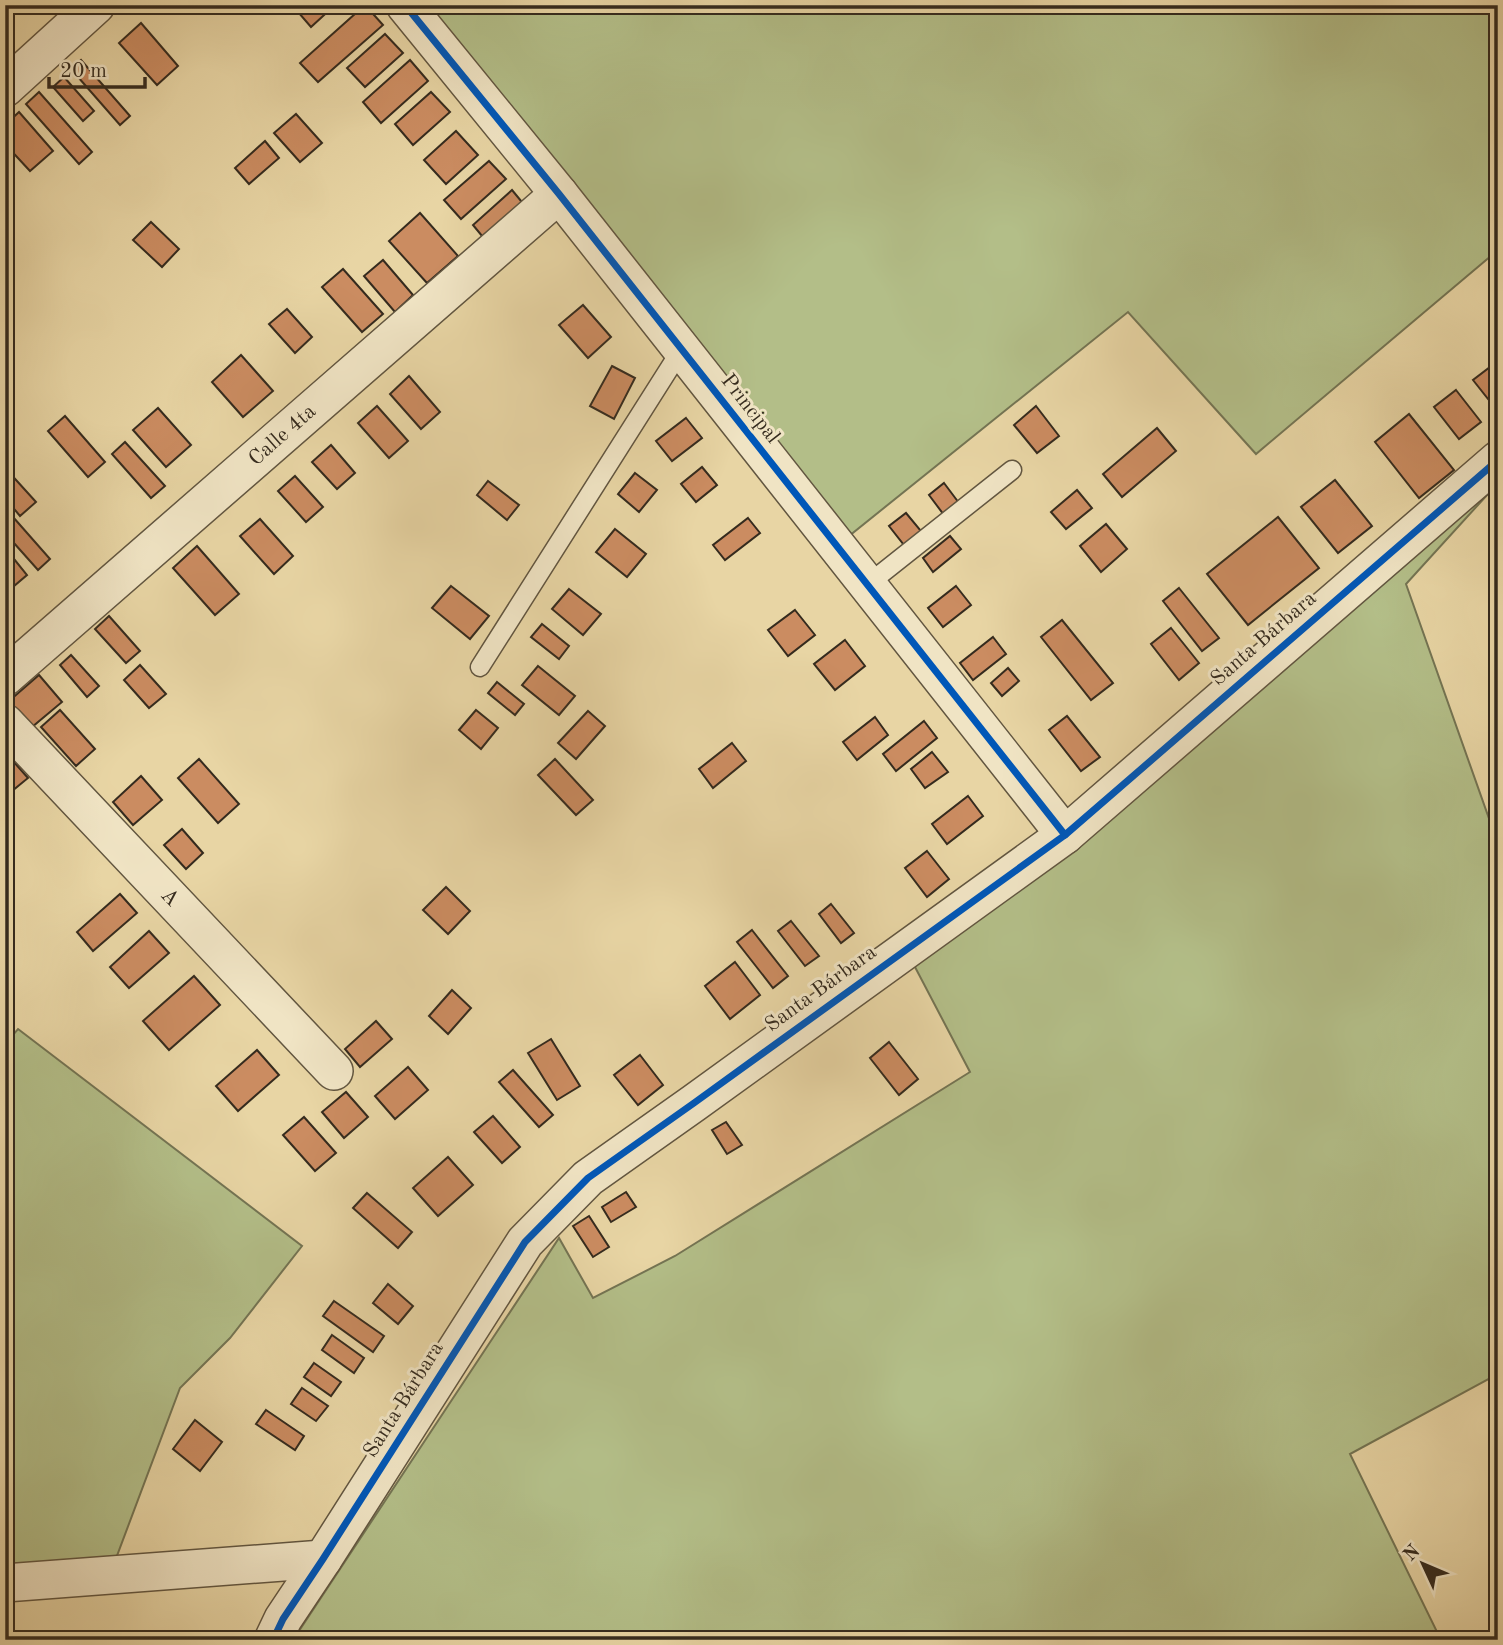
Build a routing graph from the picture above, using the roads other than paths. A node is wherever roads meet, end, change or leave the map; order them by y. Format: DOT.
graph roads {
  1 [pos="96,5"];
  2 [pos="405,5"];
  3 [pos="5,88"];
  4 [pos="559,194"];
  5 [pos="681,350"];
  6 [pos="1498,460"];
  7 [pos="1012,470"];
  8 [pos="867,585"];
  9 [pos="480,667"];
  10 [pos="5,677"];
  11 [pos="5,723"];
  12 [pos="1065,835"];
  13 [pos="334,1071"];
  14 [pos="323,1559"];
  15 [pos="5,1583"];
  16 [pos="273,1640"];
  1 -- 3 [label="street"];
  2 -- 4 [label="street, Principal"];
  4 -- 5 [label="street, Principal"];
  4 -- 10 [label="street, Calle 4ta"];
  5 -- 8 [label="street, Principal"];
  5 -- 9 [label="lane"];
  6 -- 12 [label="street, Santa Bárbara"];
  7 -- 8 [label="lane"];
  8 -- 12 [label="street, Principal"];
  11 -- 13 [label="street, A"];
  12 -- 14 [label="street, Santa Bárbara"];
  14 -- 15 [label="street"];
  14 -- 16 [label="street, Santa Bárbara"];
}
